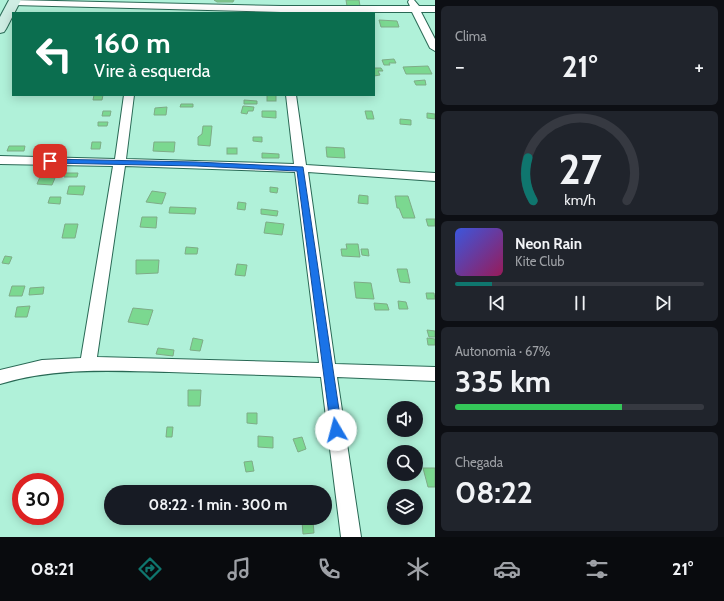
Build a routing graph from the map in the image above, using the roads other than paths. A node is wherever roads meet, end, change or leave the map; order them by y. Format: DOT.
graph roads {
  1 [pos="278,0"];
  2 [pos="411,0"];
  3 [pos="15,1"];
  4 [pos="141,6"];
  5 [pos="435,9"];
  6 [pos="415,10"];
  7 [pos="281,11"];
  8 [pos="0,29"];
  9 [pos="435,48"];
  10 [pos="129,96"];
  11 [pos="291,96"];
  12 [pos="0,160"];
  13 [pos="120,162"];
  14 [pos="300,168"];
  15 [pos="435,177"];
  16 [pos="88,364"];
  17 [pos="328,370"];
  18 [pos="435,374"];
  19 [pos="0,378"];
  20 [pos="351,537"];
  1 -- 7 [label="street"];
  2 -- 6 [label="street"];
  3 -- 4 [label="street"];
  3 -- 8 [label="main road"];
  4 -- 7 [label="street"];
  5 -- 6 [label="street"];
  6 -- 7 [label="street"];
  6 -- 9 [label="street"];
  10 -- 13 [label="street"];
  11 -- 14 [label="street"];
  12 -- 13 [label="street"];
  13 -- 14 [label="street"];
  13 -- 16 [label="street"];
  14 -- 15 [label="street"];
  14 -- 17 [label="street"];
  16 -- 17 [label="street"];
  16 -- 19 [label="street"];
  17 -- 18 [label="street"];
  17 -- 20 [label="street"];
}
